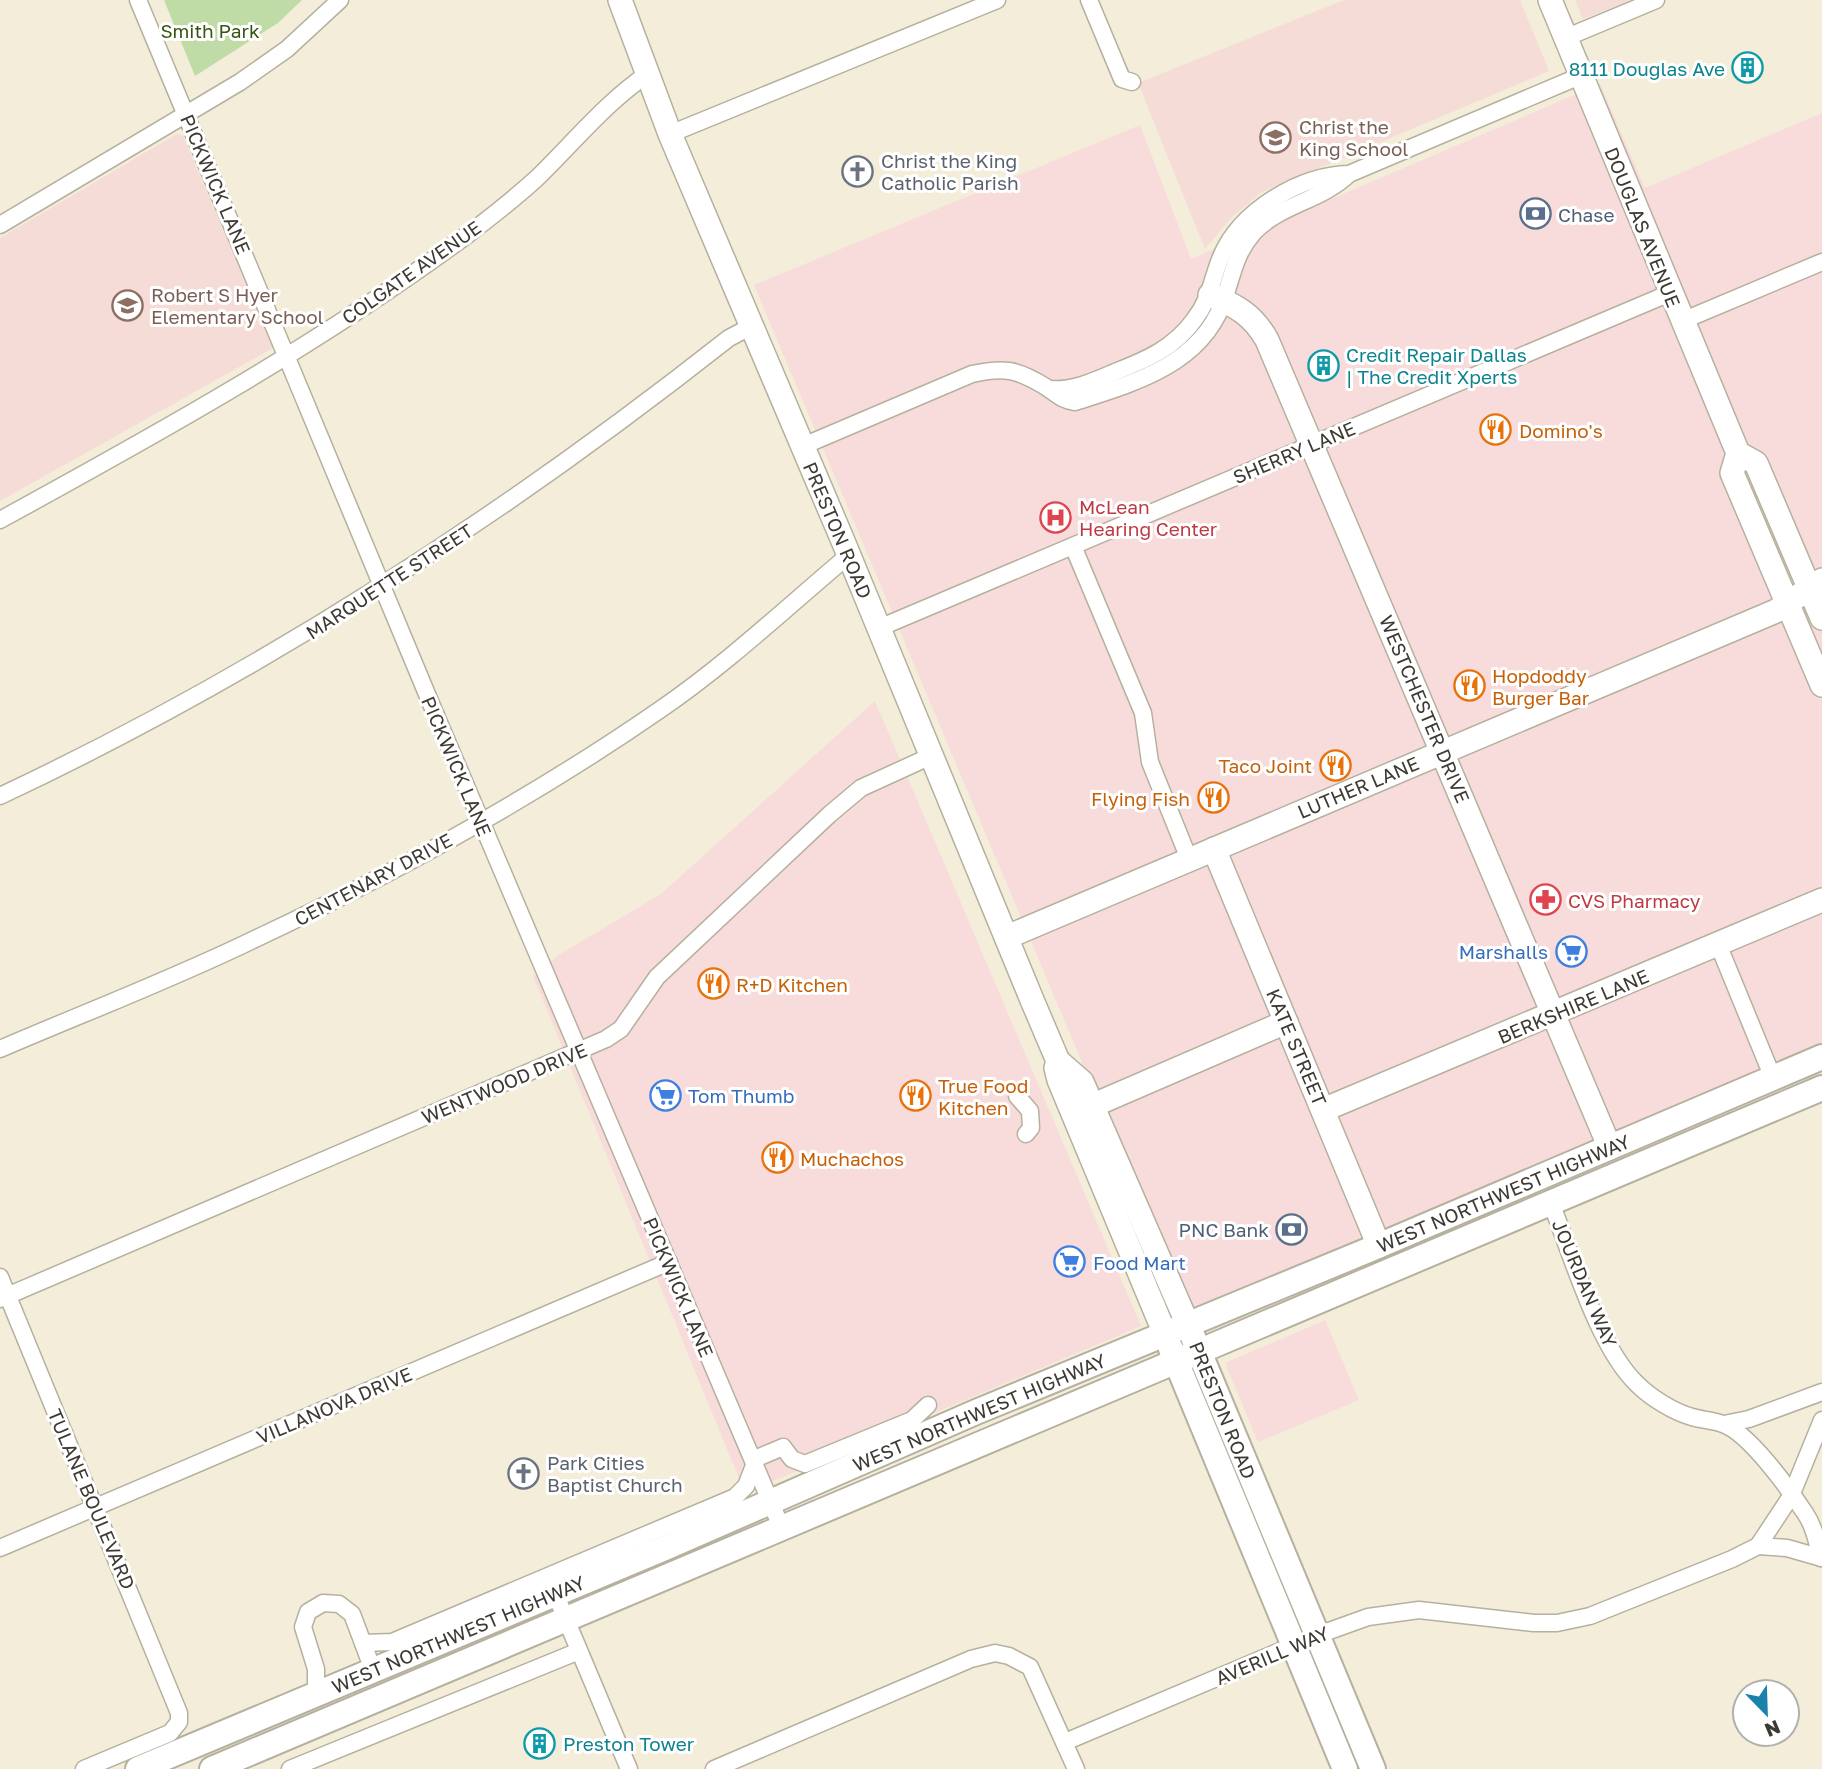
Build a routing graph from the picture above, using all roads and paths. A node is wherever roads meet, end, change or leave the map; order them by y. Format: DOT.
graph roads {
  1 [pos="138,0"];
  2 [pos="340,0"];
  3 [pos="620,0"];
  4 [pos="997,0"];
  5 [pos="1089,0"];
  6 [pos="1550,0"];
  7 [pos="1656,0"];
  8 [pos="1565,38"];
  9 [pos="649,73"];
  10 [pos="1580,76"];
  11 [pos="1132,82"];
  12 [pos="187,116"];
  13 [pos="670,134"];
  14 [pos="0,225"];
  15 [pos="1822,262"];
  16 [pos="1670,293"];
  17 [pos="1217,298"];
  18 [pos="1682,321"];
  19 [pos="752,326"];
  20 [pos="286,354"];
  21 [pos="1312,445"];
  22 [pos="803,446"];
  23 [pos="1738,453"];
  24 [pos="0,520"];
  25 [pos="1073,546"];
  26 [pos="849,555"];
  27 [pos="1816,584"];
  28 [pos="383,587"];
  29 [pos="1788,603"];
  30 [pos="1822,618"];
  31 [pos="879,628"];
  32 [pos="1822,685"];
  33 [pos="1443,751"];
  34 [pos="931,756"];
  35 [pos="0,796"];
  36 [pos="481,821"];
  37 [pos="1214,849"];
  38 [pos="1189,859"];
  39 [pos="1822,900"];
  40 [pos="1007,937"];
  41 [pos="1718,944"];
  42 [pos="1556,1014"];
  43 [pos="1286,1022"];
  44 [pos="0,1049"];
  45 [pos="580,1051"];
  46 [pos="1822,1057"];
  47 [pos="1067,1074"];
  48 [pos="1773,1079"];
  49 [pos="1822,1088"];
  50 [pos="1116,1095"];
  51 [pos="1017,1096"];
  52 [pos="1083,1110"];
  53 [pos="1323,1111"];
  54 [pos="1026,1135"];
  55 [pos="1610,1148"];
  56 [pos="1551,1203"];
  57 [pos="1483,1232"];
  58 [pos="1379,1246"];
  59 [pos="669,1262"];
  60 [pos="0,1277"];
  61 [pos="4,1297"];
  62 [pos="1188,1325"];
  63 [pos="1165,1334"];
  64 [pos="1200,1352"];
  65 [pos="1177,1362"];
  66 [pos="1822,1392"];
  67 [pos="928,1405"];
  68 [pos="1822,1420"];
  69 [pos="1724,1424"];
  70 [pos="753,1462"];
  71 [pos="1791,1496"];
  72 [pos="770,1502"];
  73 [pos="95,1507"];
  74 [pos="782,1529"];
  75 [pos="1758,1546"];
  76 [pos="0,1548"];
  77 [pos="1822,1558"];
  78 [pos="555,1593"];
  79 [pos="566,1619"];
  80 [pos="1318,1635"];
  81 [pos="363,1643"];
  82 [pos="1293,1646"];
  83 [pos="579,1651"];
  84 [pos="373,1670"];
  85 [pos="316,1694"];
  86 [pos="1065,1742"];
  87 [pos="220,1767"];
  88 [pos="84,1769"];
  89 [pos="138,1769"];
  90 [pos="290,1769"];
  91 [pos="629,1769"];
  92 [pos="714,1769"];
  93 [pos="1076,1769"];
  94 [pos="1345,1769"];
  95 [pos="1373,1769"];
  1 -- 12 [label="street, PICKWICK LANE"];
  2 -- 12 [label="street"];
  3 -- 9 [label="street, PRESTON ROAD"];
  4 -- 13 [label="street"];
  5 -- 11 [label="street"];
  6 -- 8 [label="street, DOUGLAS AVENUE"];
  7 -- 8 [label="street"];
  8 -- 10 [label="street, DOUGLAS AVENUE"];
  9 -- 13 [label="street, PRESTON ROAD"];
  9 -- 20 [label="street, COLGATE AVENUE"];
  10 -- 16 [label="street, DOUGLAS AVENUE"];
  10 -- 17 [label="street"];
  12 -- 14 [label="street"];
  12 -- 20 [label="street, PICKWICK LANE"];
  13 -- 19 [label="street, PRESTON ROAD"];
  15 -- 18 [label="street"];
  16 -- 18 [label="street, DOUGLAS AVENUE"];
  16 -- 21 [label="street, SHERRY LANE"];
  17 -- 21 [label="street, WESTCHESTER DRIVE"];
  17 -- 22 [label="street"];
  18 -- 23 [label="street, DOUGLAS AVENUE"];
  19 -- 22 [label="street, PRESTON ROAD"];
  19 -- 28 [label="street, MARQUETTE STREET"];
  20 -- 24 [label="street, COLGATE AVENUE"];
  20 -- 28 [label="street, PICKWICK LANE"];
  21 -- 25 [label="street, SHERRY LANE"];
  21 -- 33 [label="street, WESTCHESTER DRIVE"];
  22 -- 26 [label="street, PRESTON ROAD"];
  23 -- 27 [label="street, DOUGLAS AVENUE"];
  23 -- 29 [label="street, DOUGLAS AVENUE"];
  25 -- 31 [label="street, SHERRY LANE"];
  25 -- 38 [label="street"];
  26 -- 31 [label="street, PRESTON ROAD"];
  26 -- 36 [label="street, CENTENARY DRIVE"];
  27 -- 29 [label="street, LUTHER LANE"];
  27 -- 30 [label="street, DOUGLAS AVENUE"];
  28 -- 35 [label="street, MARQUETTE STREET"];
  28 -- 36 [label="street, PICKWICK LANE"];
  29 -- 32 [label="street, DOUGLAS AVENUE"];
  29 -- 33 [label="street, LUTHER LANE"];
  31 -- 34 [label="street, PRESTON ROAD"];
  33 -- 37 [label="street, LUTHER LANE"];
  33 -- 42 [label="street, WESTCHESTER DRIVE"];
  34 -- 40 [label="street, PRESTON ROAD"];
  34 -- 45 [label="street, WENTWOOD DRIVE"];
  36 -- 44 [label="street, CENTENARY DRIVE"];
  36 -- 45 [label="street, PICKWICK LANE"];
  37 -- 38 [label="street, LUTHER LANE"];
  37 -- 43 [label="street, KATE STREET"];
  38 -- 40 [label="street, LUTHER LANE"];
  39 -- 41 [label="street, BERKSHIRE LANE"];
  40 -- 47 [label="street, PRESTON ROAD"];
  41 -- 42 [label="street, BERKSHIRE LANE"];
  41 -- 48 [label="street"];
  42 -- 53 [label="street, BERKSHIRE LANE"];
  42 -- 55 [label="street, WESTCHESTER DRIVE"];
  43 -- 50 [label="street"];
  43 -- 53 [label="street, KATE STREET"];
  45 -- 59 [label="street, PICKWICK LANE"];
  45 -- 61 [label="street, WENTWOOD DRIVE"];
  46 -- 48 [label="main road, WEST NORTHWEST HIGHWAY"];
  47 -- 50 [label="street"];
  47 -- 52 [label="street, PRESTON ROAD"];
  48 -- 55 [label="main road, WEST NORTHWEST HIGHWAY"];
  49 -- 56 [label="main road, WEST NORTHWEST HIGHWAY"];
  50 -- 52 [label="street"];
  51 -- 54 [label="street"];
  52 -- 62 [label="street, PRESTON ROAD"];
  52 -- 63 [label="street, PRESTON ROAD"];
  53 -- 58 [label="street, KATE STREET"];
  55 -- 57 [label="main road"];
  55 -- 58 [label="main road, WEST NORTHWEST HIGHWAY"];
  56 -- 57 [label="main road, WEST NORTHWEST HIGHWAY"];
  56 -- 69 [label="street, JOURDAN WAY"];
  57 -- 64 [label="main road, WEST NORTHWEST HIGHWAY"];
  58 -- 62 [label="main road, WEST NORTHWEST HIGHWAY"];
  59 -- 70 [label="street, PICKWICK LANE"];
  59 -- 73 [label="street, VILLANOVA DRIVE"];
  60 -- 61 [label="street, TULANE BOULEVARD"];
  61 -- 73 [label="street, TULANE BOULEVARD"];
  62 -- 63 [label="main road, WEST NORTHWEST HIGHWAY"];
  62 -- 64 [label="main road, PRESTON ROAD"];
  63 -- 65 [label="main road, PRESTON ROAD"];
  63 -- 72 [label="main road, WEST NORTHWEST HIGHWAY"];
  64 -- 65 [label="main road, WEST NORTHWEST HIGHWAY"];
  64 -- 80 [label="main road, PRESTON ROAD"];
  65 -- 74 [label="main road, WEST NORTHWEST HIGHWAY"];
  65 -- 82 [label="main road, PRESTON ROAD"];
  66 -- 69 [label="street"];
  67 -- 70 [label="street"];
  68 -- 71 [label="street"];
  69 -- 71 [label="street, JOURDAN WAY"];
  70 -- 72 [label="street, PICKWICK LANE"];
  70 -- 81 [label="street"];
  71 -- 75 [label="street"];
  71 -- 77 [label="street, JOURDAN WAY"];
  72 -- 74 [label="street, PICKWICK LANE"];
  72 -- 78 [label="main road, WEST NORTHWEST HIGHWAY"];
  73 -- 76 [label="street, VILLANOVA DRIVE"];
  73 -- 88 [label="street, TULANE BOULEVARD"];
  74 -- 79 [label="main road, WEST NORTHWEST HIGHWAY"];
  75 -- 77 [label="street, JOURDAN WAY"];
  75 -- 80 [label="street, AVERILL WAY"];
  78 -- 79 [label="street"];
  78 -- 84 [label="main road, WEST NORTHWEST HIGHWAY"];
  79 -- 83 [label="street"];
  79 -- 87 [label="main road, WEST NORTHWEST HIGHWAY"];
  80 -- 82 [label="street, AVERILL WAY"];
  80 -- 95 [label="main road, PRESTON ROAD"];
  81 -- 84 [label="street"];
  81 -- 85 [label="street"];
  82 -- 86 [label="street, AVERILL WAY"];
  82 -- 94 [label="main road, PRESTON ROAD"];
  83 -- 90 [label="street"];
  83 -- 91 [label="street"];
  84 -- 85 [label="main road, WEST NORTHWEST HIGHWAY"];
  84 -- 87 [label="main road"];
  85 -- 89 [label="main road, WEST NORTHWEST HIGHWAY"];
  86 -- 92 [label="street"];
  86 -- 93 [label="street"];
}
